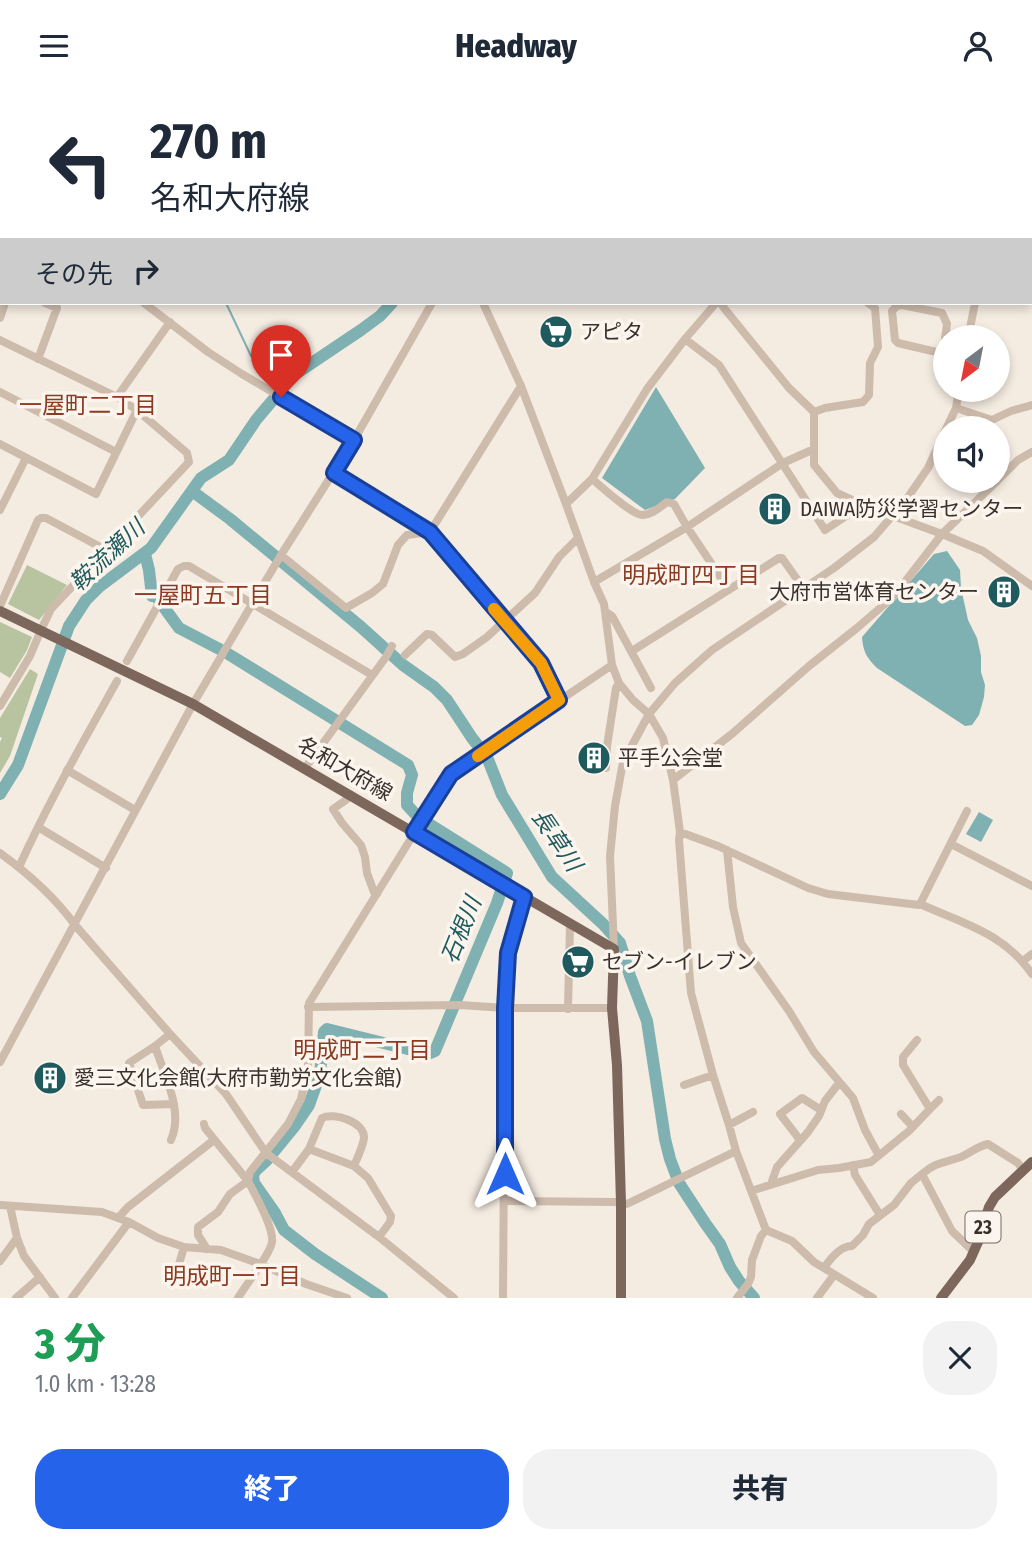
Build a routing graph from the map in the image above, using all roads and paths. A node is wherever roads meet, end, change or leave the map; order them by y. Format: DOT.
graph roads {
  1 [pos="50,305"];
  2 [pos="147,305"];
  3 [pos="431,305"];
  4 [pos="484,305"];
  5 [pos="717,305"];
  6 [pos="721,305"];
  7 [pos="871,305"];
  8 [pos="975,305"];
  9 [pos="170,322"];
  10 [pos="947,325"];
  11 [pos="971,325"];
  12 [pos="685,338"];
  13 [pos="0,340"];
  14 [pos="933,351"];
  15 [pos="38,359"];
  16 [pos="521,386"];
  17 [pos="0,392"];
  18 [pos="117,397"];
  19 [pos="957,403"];
  20 [pos="1032,405"];
  21 [pos="956,408"];
  22 [pos="137,409"];
  23 [pos="814,412"];
  24 [pos="952,416"];
  25 [pos="354,440"];
  26 [pos="0,444"];
  27 [pos="814,449"];
  28 [pos="116,452"];
  29 [pos="1032,452"];
  30 [pos="933,457"];
  31 [pos="26,458"];
  32 [pos="783,463"];
  33 [pos="1010,468"];
  34 [pos="334,473"];
  35 [pos="592,479"];
  36 [pos="985,493"];
  37 [pos="566,504"];
  38 [pos="863,505"];
  39 [pos="0,510"];
  40 [pos="894,516"];
  41 [pos="687,527"];
  42 [pos="430,532"];
  43 [pos="942,534"];
  44 [pos="578,538"];
  45 [pos="106,550"];
  46 [pos="279,559"];
  47 [pos="594,582"];
  48 [pos="1032,586"];
  49 [pos="803,589"];
  50 [pos="729,590"];
  51 [pos="253,603"];
  52 [pos="2,607"];
  53 [pos="606,612"];
  54 [pos="504,620"];
  55 [pos="42,631"];
  56 [pos="392,646"];
  57 [pos="632,651"];
  58 [pos="405,655"];
  59 [pos="127,661"];
  60 [pos="612,665"];
  61 [pos="372,675"];
  62 [pos="117,681"];
  63 [pos="619,683"];
  64 [pos="651,688"];
  65 [pos="559,700"];
  66 [pos="194,704"];
  67 [pos="0,706"];
  68 [pos="649,714"];
  69 [pos="306,768"];
  70 [pos="606,768"];
  71 [pos="67,770"];
  72 [pos="673,780"];
  73 [pos="350,794"];
  74 [pos="135,810"];
  75 [pos="967,810"];
  76 [pos="38,827"];
  77 [pos="414,832"];
  78 [pos="680,832"];
  79 [pos="951,844"];
  80 [pos="727,850"];
  81 [pos="0,853"];
  82 [pos="19,867"];
  83 [pos="106,868"];
  84 [pos="1032,886"];
  85 [pos="377,894"];
  86 [pos="524,897"];
  87 [pos="920,904"];
  88 [pos="570,924"];
  89 [pos="75,925"];
  90 [pos="614,946"];
  91 [pos="1032,954"];
  92 [pos="1023,961"];
  93 [pos="1032,974"];
  94 [pos="308,1007"];
  95 [pos="505,1008"];
  96 [pos="612,1008"];
  97 [pos="568,1009"];
  98 [pos="170,1034"];
  99 [pos="917,1041"];
  100 [pos="155,1046"];
  101 [pos="0,1062"];
  102 [pos="712,1075"];
  103 [pos="839,1083"];
  104 [pos="684,1085"];
  105 [pos="939,1100"];
  106 [pos="174,1104"];
  107 [pos="930,1109"];
  108 [pos="821,1111"];
  109 [pos="753,1112"];
  110 [pos="901,1114"];
  111 [pos="204,1124"];
  112 [pos="729,1125"];
  113 [pos="913,1127"];
  114 [pos="172,1140"];
  115 [pos="215,1140"];
  116 [pos="800,1140"];
  117 [pos="309,1149"];
  118 [pos="736,1151"];
  119 [pos="878,1154"];
  120 [pos="269,1155"];
  121 [pos="1032,1161"];
  122 [pos="853,1165"];
  123 [pos="354,1167"];
  124 [pos="1023,1170"];
  125 [pos="292,1172"];
  126 [pos="922,1174"];
  127 [pos="248,1181"];
  128 [pos="771,1184"];
  129 [pos="751,1191"];
  130 [pos="505,1201"];
  131 [pos="621,1203"];
  132 [pos="0,1205"];
  133 [pos="10,1206"];
  134 [pos="880,1215"];
  135 [pos="118,1218"];
  136 [pos="129,1222"];
  137 [pos="766,1230"];
  138 [pos="379,1237"];
  139 [pos="17,1238"];
  140 [pos="184,1247"];
  141 [pos="207,1249"];
  142 [pos="974,1252"];
  143 [pos="0,1261"];
  144 [pos="260,1264"];
  145 [pos="824,1268"];
  146 [pos="834,1275"];
  147 [pos="40,1277"];
  148 [pos="199,1280"];
  149 [pos="739,1295"];
  150 [pos="16,1298"];
  151 [pos="55,1298"];
  152 [pos="72,1298"];
  153 [pos="238,1298"];
  154 [pos="346,1298"];
  155 [pos="454,1298"];
  156 [pos="503,1298"];
  157 [pos="621,1298"];
  158 [pos="817,1298"];
  159 [pos="873,1298"];
  160 [pos="941,1298"];
  1 -- 15 [label="street"];
  2 -- 9 [label="street"];
  3 -- 25 [label="street"];
  4 -- 16 [label="street"];
  5 -- 12 [label="street"];
  6 -- 23 [label="street"];
  7 -- 23 [label="street"];
  8 -- 11 [label="street"];
  9 -- 18 [label="street"];
  9 -- 25 [label="street"];
  10 -- 14 [label="street"];
  12 -- 32 [label="street"];
  12 -- 35 [label="street"];
  13 -- 15 [label="street"];
  15 -- 18 [label="street"];
  16 -- 37 [label="street"];
  16 -- 42 [label="street"];
  17 -- 28 [label="street"];
  18 -- 22 [label="street"];
  19 -- 21 [label="street"];
  20 -- 21 [label="street"];
  21 -- 24 [label="street"];
  22 -- 28 [label="street"];
  22 -- 45 [label="street"];
  23 -- 27 [label="street"];
  25 -- 34 [label="street"];
  26 -- 31 [label="street"];
  27 -- 32 [label="street"];
  27 -- 38 [label="street"];
  28 -- 31 [label="street"];
  29 -- 33 [label="street"];
  30 -- 40 [label="street"];
  31 -- 39 [label="street"];
  32 -- 38 [label="street"];
  32 -- 41 [label="street"];
  34 -- 42 [label="street"];
  34 -- 46 [label="street"];
  35 -- 37 [label="street"];
  35 -- 41 [label="street"];
  36 -- 43 [label="street"];
  37 -- 44 [label="street"];
  38 -- 40 [label="street"];
  40 -- 43 [label="street"];
  40 -- 49 [label="street"];
  41 -- 47 [label="street"];
  41 -- 50 [label="street"];
  42 -- 46 [label="street"];
  42 -- 54 [label="street"];
  43 -- 48 [label="street"];
  43 -- 72 [label="street"];
  44 -- 47 [label="street"];
  44 -- 54 [label="street"];
  45 -- 52 [label="street"];
  45 -- 55 [label="street"];
  46 -- 51 [label="street"];
  47 -- 53 [label="street"];
  49 -- 50 [label="street"];
  49 -- 68 [label="street"];
  50 -- 57 [label="street"];
  51 -- 59 [label="street"];
  51 -- 61 [label="street"];
  51 -- 66 [label="street"];
  52 -- 55 [label="main road, 名和大府線"];
  53 -- 57 [label="street"];
  53 -- 60 [label="street"];
  54 -- 58 [label="street"];
  54 -- 65 [label="street"];
  55 -- 66 [label="main road, 名和大府線"];
  55 -- 67 [label="street"];
  56 -- 61 [label="street"];
  57 -- 64 [label="street"];
  60 -- 63 [label="street"];
  60 -- 65 [label="street"];
  61 -- 69 [label="street"];
  62 -- 71 [label="street"];
  63 -- 68 [label="street"];
  63 -- 70 [label="street"];
  65 -- 77 [label="street"];
  66 -- 69 [label="main road, 名和大府線"];
  66 -- 74 [label="street"];
  68 -- 72 [label="street"];
  68 -- 90 [label="street"];
  69 -- 73 [label="main road, 名和大府線"];
  71 -- 74 [label="street"];
  71 -- 76 [label="street"];
  72 -- 78 [label="street"];
  73 -- 77 [label="main road, 名和大府線"];
  73 -- 85 [label="street"];
  74 -- 83 [label="street"];
  75 -- 79 [label="street"];
  76 -- 82 [label="street"];
  76 -- 83 [label="street"];
  77 -- 85 [label="street"];
  77 -- 86 [label="main road, 名和大府線"];
  78 -- 80 [label="street"];
  78 -- 102 [label="street"];
  79 -- 84 [label="street"];
  79 -- 87 [label="street"];
  80 -- 87 [label="street"];
  80 -- 103 [label="street"];
  81 -- 82 [label="street"];
  82 -- 89 [label="street"];
  83 -- 89 [label="street"];
  85 -- 94 [label="street"];
  86 -- 88 [label="main road, 名和大府線"];
  86 -- 95 [label="street"];
  87 -- 92 [label="street"];
  88 -- 90 [label="main road, 名和大府線"];
  88 -- 97 [label="street"];
  89 -- 98 [label="street"];
  89 -- 101 [label="street"];
  90 -- 96 [label="main road"];
  91 -- 92 [label="street"];
  92 -- 93 [label="street"];
  94 -- 95 [label="street"];
  94 -- 120 [label="street"];
  95 -- 97 [label="street"];
  95 -- 130 [label="street"];
  96 -- 97 [label="street"];
  96 -- 131 [label="main road"];
  98 -- 100 [label="street"];
  98 -- 120 [label="street"];
  99 -- 107 [label="street"];
  100 -- 106 [label="street"];
  100 -- 106 [label="street"];
  102 -- 104 [label="street"];
  102 -- 112 [label="street"];
  103 -- 108 [label="street"];
  103 -- 119 [label="street"];
  105 -- 107 [label="street"];
  106 -- 114 [label="street"];
  107 -- 113 [label="street"];
  108 -- 116 [label="street"];
  108 -- 116 [label="street"];
  109 -- 112 [label="street"];
  110 -- 113 [label="street"];
  111 -- 115 [label="street"];
  112 -- 118 [label="street"];
  113 -- 122 [label="street"];
  115 -- 127 [label="street"];
  115 -- 135 [label="street"];
  116 -- 128 [label="street"];
  117 -- 123 [label="street"];
  117 -- 123 [label="street"];
  117 -- 125 [label="street"];
  118 -- 129 [label="street"];
  118 -- 131 [label="street"];
  120 -- 125 [label="street"];
  120 -- 127 [label="street"];
  121 -- 124 [label="main road, 23"];
  122 -- 128 [label="street"];
  122 -- 134 [label="street"];
  123 -- 138 [label="street"];
  124 -- 126 [label="street"];
  124 -- 142 [label="main road, 23"];
  125 -- 138 [label="street"];
  126 -- 134 [label="street"];
  126 -- 142 [label="street"];
  127 -- 141 [label="street"];
  127 -- 144 [label="street"];
  128 -- 129 [label="street"];
  129 -- 137 [label="street"];
  130 -- 131 [label="street"];
  130 -- 156 [label="street"];
  131 -- 157 [label="main road"];
  132 -- 133 [label="street"];
  133 -- 135 [label="street"];
  133 -- 139 [label="street"];
  134 -- 145 [label="street"];
  135 -- 136 [label="street"];
  136 -- 140 [label="street"];
  136 -- 152 [label="street"];
  137 -- 145 [label="street"];
  137 -- 149 [label="street"];
  138 -- 155 [label="street"];
  139 -- 143 [label="street"];
  139 -- 147 [label="street"];
  140 -- 141 [label="street"];
  140 -- 148 [label="street"];
  141 -- 144 [label="street"];
  142 -- 160 [label="main road, 23"];
  144 -- 153 [label="street"];
  144 -- 154 [label="street"];
  145 -- 146 [label="street"];
  146 -- 158 [label="street"];
  146 -- 159 [label="street"];
  147 -- 150 [label="street"];
  147 -- 151 [label="street"];
}
